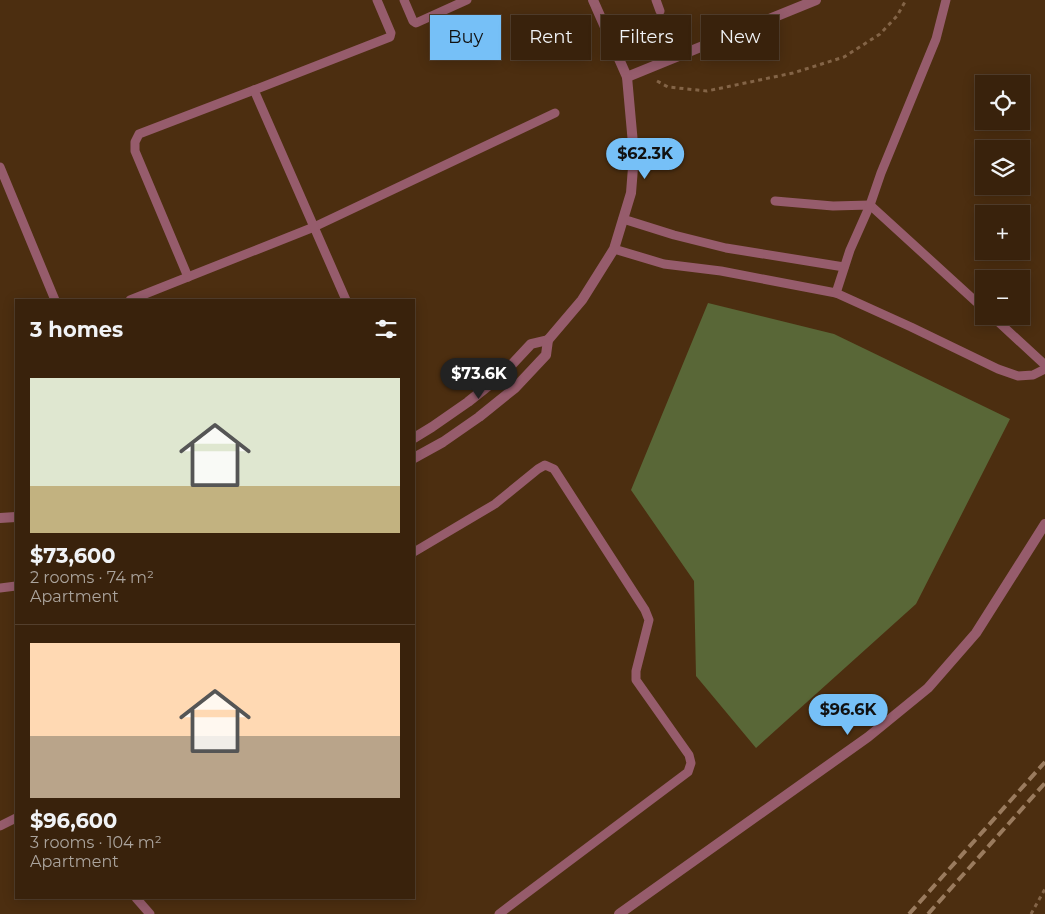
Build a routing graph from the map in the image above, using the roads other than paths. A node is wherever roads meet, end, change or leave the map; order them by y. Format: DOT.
graph roads {
  1 [pos="377,0"];
  2 [pos="404,0"];
  3 [pos="467,0"];
  4 [pos="593,0"];
  5 [pos="656,0"];
  6 [pos="816,0"];
  7 [pos="946,0"];
  8 [pos="660,11"];
  9 [pos="627,77"];
  10 [pos="254,90"];
  11 [pos="555,113"];
  12 [pos="0,167"];
  13 [pos="775,201"];
  14 [pos="870,205"];
  15 [pos="623,219"];
  16 [pos="314,227"];
  17 [pos="614,249"];
  18 [pos="844,267"];
  19 [pos="188,277"];
  20 [pos="836,292"];
  21 [pos="55,299"];
  22 [pos="133,299"];
  23 [pos="346,299"];
  24 [pos="975,301"];
  25 [pos="1001,325"];
  26 [pos="548,340"];
  27 [pos="1045,367"];
  28 [pos="415,437"];
  29 [pos="415,457"];
  30 [pos="15,517"];
  31 [pos="0,518"];
  32 [pos="1045,524"];
  33 [pos="415,551"];
  34 [pos="15,586"];
  35 [pos="0,588"];
  36 [pos="15,818"];
  37 [pos="0,826"];
  38 [pos="137,899"];
  39 [pos="150,914"];
  40 [pos="499,914"];
  41 [pos="619,914"];
  1 -- 10 [label="lane"];
  2 -- 3 [label="lane"];
  4 -- 9 [label="street"];
  5 -- 8 [label="lane"];
  6 -- 9 [label="street"];
  7 -- 14 [label="lane"];
  9 -- 15 [label="street"];
  10 -- 16 [label="lane"];
  10 -- 19 [label="lane"];
  11 -- 16 [label="lane"];
  12 -- 21 [label="lane"];
  13 -- 14 [label="lane"];
  14 -- 18 [label="lane"];
  14 -- 24 [label="lane"];
  15 -- 17 [label="street"];
  15 -- 18 [label="lane"];
  16 -- 19 [label="lane"];
  16 -- 23 [label="lane"];
  17 -- 20 [label="lane"];
  17 -- 26 [label="street"];
  18 -- 20 [label="lane"];
  19 -- 22 [label="lane"];
  20 -- 27 [label="lane"];
  25 -- 27 [label="lane"];
  26 -- 28 [label="street"];
  26 -- 29 [label="street"];
  30 -- 31 [label="street"];
  32 -- 41 [label="street"];
  33 -- 40 [label="lane"];
  34 -- 35 [label="lane"];
  36 -- 37 [label="lane"];
  38 -- 39 [label="lane"];
}
